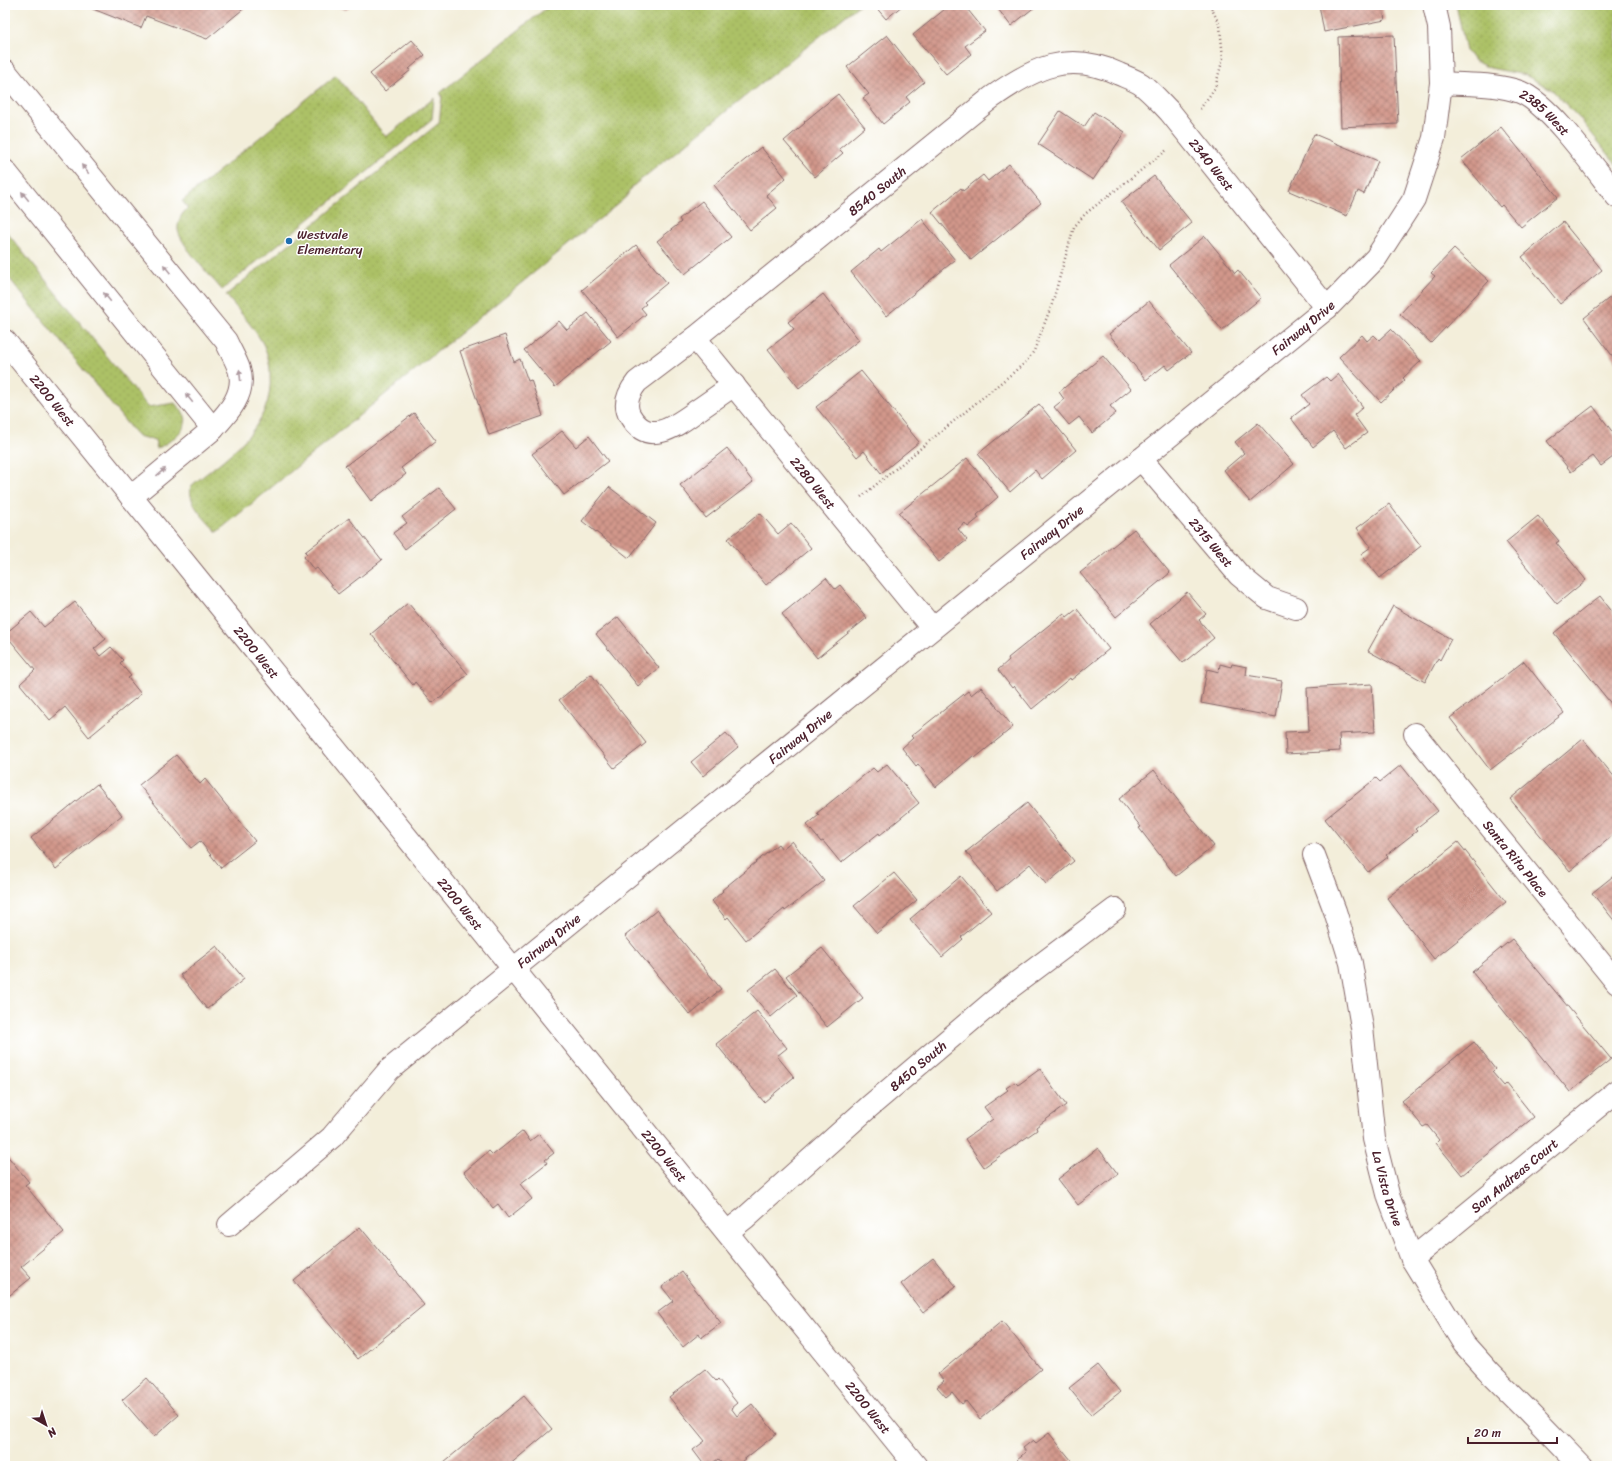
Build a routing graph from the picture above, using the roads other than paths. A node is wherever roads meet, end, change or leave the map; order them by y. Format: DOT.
graph roads {
  1 [pos="1434,5"];
  2 [pos="1069,62"];
  3 [pos="5,71"];
  4 [pos="1441,83"];
  5 [pos="5,171"];
  6 [pos="1617,197"];
  7 [pos="1328,308"];
  8 [pos="695,338"];
  9 [pos="5,341"];
  10 [pos="734,385"];
  11 [pos="213,429"];
  12 [pos="1141,458"];
  13 [pos="131,497"];
  14 [pos="1296,608"];
  15 [pos="932,628"];
  16 [pos="1415,734"];
  17 [pos="1314,855"];
  18 [pos="1116,909"];
  19 [pos="513,968"];
  20 [pos="1617,982"];
  21 [pos="1617,1092"];
  22 [pos="228,1225"];
  23 [pos="727,1232"];
  24 [pos="1412,1259"];
  25 [pos="916,1466"];
  26 [pos="1580,1466"];
  1 -- 4 [label="street, Fairway Drive"];
  2 -- 7 [label="street, 2340 West"];
  2 -- 8 [label="street, 8540 South"];
  11 -- 3 [label="street, one-way"];
  4 -- 6 [label="street, 2385 West"];
  4 -- 7 [label="street, Fairway Drive"];
  11 -- 5 [label="street, one-way"];
  7 -- 12 [label="street, Fairway Drive"];
  8 -- 10 [label="street, 2280 West"];
  8 -- 10 [label="street, 8540 South"];
  9 -- 13 [label="street, 2200 West"];
  10 -- 15 [label="street, 2280 West"];
  13 -- 11 [label="street, one-way"];
  12 -- 14 [label="street, 2315 West"];
  12 -- 15 [label="street, Fairway Drive"];
  13 -- 19 [label="street, 2200 West"];
  15 -- 19 [label="street, Fairway Drive"];
  16 -- 20 [label="street, Santa Rita Place"];
  17 -- 24 [label="street, La Vista Drive"];
  18 -- 23 [label="street, 8450 South"];
  19 -- 22 [label="street, Fairway Drive"];
  19 -- 23 [label="street, 2200 West"];
  21 -- 24 [label="street, San Andreas Court"];
  23 -- 25 [label="street, 2200 West"];
  24 -- 26 [label="street, La Vista Drive"];
}
